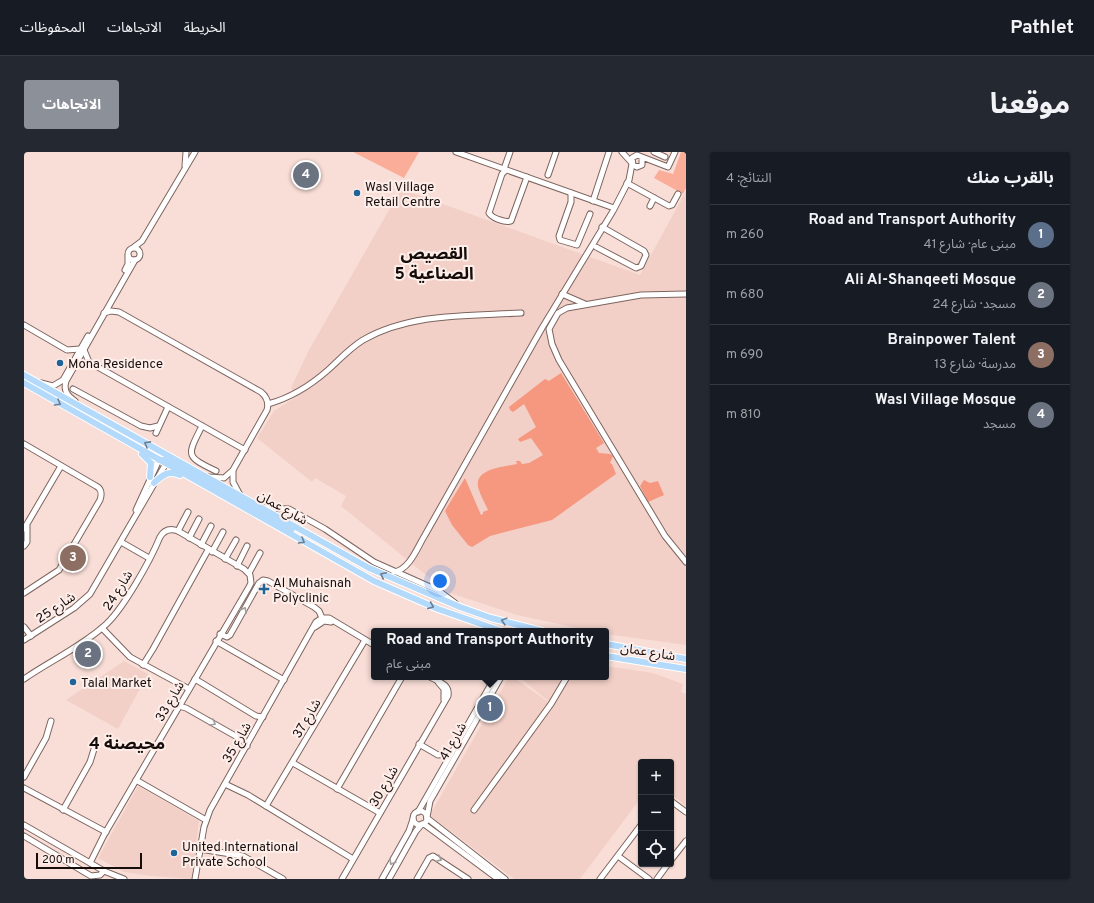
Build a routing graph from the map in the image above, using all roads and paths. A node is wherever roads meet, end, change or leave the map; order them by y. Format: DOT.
graph roads {
  1 [pos="186,152"];
  2 [pos="190,152"];
  3 [pos="195,152"];
  4 [pos="457,152"];
  5 [pos="510,152"];
  6 [pos="556,152"];
  7 [pos="609,152"];
  8 [pos="622,152"];
  9 [pos="628,152"];
  10 [pos="654,152"];
  11 [pos="676,152"];
  12 [pos="635,155"];
  13 [pos="642,157"];
  14 [pos="665,157"];
  15 [pos="631,163"];
  16 [pos="658,164"];
  17 [pos="640,166"];
  18 [pos="184,169"];
  19 [pos="505,170"];
  20 [pos="548,175"];
  21 [pos="527,177"];
  22 [pos="628,181"];
  23 [pos="571,193"];
  24 [pos="678,194"];
  25 [pos="654,198"];
  26 [pos="593,201"];
  27 [pos="650,206"];
  28 [pos="614,210"];
  29 [pos="590,214"];
  30 [pos="154,222"];
  31 [pos="602,227"];
  32 [pos="134,247"];
  33 [pos="596,247"];
  34 [pos="140,252"];
  35 [pos="128,256"];
  36 [pos="135,260"];
  37 [pos="562,294"];
  38 [pos="686,294"];
  39 [pos="112,300"];
  40 [pos="588,304"];
  41 [pos="119,312"];
  42 [pos="104,313"];
  43 [pos="520,313"];
  44 [pos="24,325"];
  45 [pos="65,349"];
  46 [pos="82,350"];
  47 [pos="89,362"];
  48 [pos="74,363"];
  49 [pos="24,375"];
  50 [pos="37,382"];
  51 [pos="24,384"];
  52 [pos="73,389"];
  53 [pos="267,401"];
  54 [pos="168,407"];
  55 [pos="81,408"];
  56 [pos="158,426"];
  57 [pos="202,426"];
  58 [pos="156,433"];
  59 [pos="127,442"];
  60 [pos="24,444"];
  61 [pos="245,450"];
  62 [pos="159,460"];
  63 [pos="168,460"];
  64 [pos="61,466"];
  65 [pos="233,470"];
  66 [pos="216,471"];
  67 [pos="206,476"];
  68 [pos="150,478"];
  69 [pos="154,483"];
  70 [pos="201,484"];
  71 [pos="240,495"];
  72 [pos="264,508"];
  73 [pos="188,512"];
  74 [pos="199,519"];
  75 [pos="131,524"];
  76 [pos="212,526"];
  77 [pos="26,528"];
  78 [pos="180,532"];
  79 [pos="223,532"];
  80 [pos="314,537"];
  81 [pos="189,538"];
  82 [pos="236,540"];
  83 [pos="121,541"];
  84 [pos="201,545"];
  85 [pos="24,546"];
  86 [pos="247,546"];
  87 [pos="210,551"];
  88 [pos="260,553"];
  89 [pos="149,557"];
  90 [pos="225,559"];
  91 [pos="686,562"];
  92 [pos="407,565"];
  93 [pos="238,567"];
  94 [pos="394,572"];
  95 [pos="248,573"];
  96 [pos="410,579"];
  97 [pos="246,590"];
  98 [pos="24,593"];
  99 [pos="460,607"];
  100 [pos="322,618"];
  101 [pos="336,623"];
  102 [pos="476,623"];
  103 [pos="103,627"];
  104 [pos="24,628"];
  105 [pos="481,628"];
  106 [pos="492,628"];
  107 [pos="519,628"];
  108 [pos="312,631"];
  109 [pos="24,632"];
  110 [pos="220,634"];
  111 [pos="27,638"];
  112 [pos="364,639"];
  113 [pos="216,641"];
  114 [pos="371,643"];
  115 [pos="609,645"];
  116 [pos="609,656"];
  117 [pos="686,659"];
  118 [pos="144,665"];
  119 [pos="686,669"];
  120 [pos="24,679"];
  121 [pos="195,679"];
  122 [pos="284,680"];
  123 [pos="400,680"];
  124 [pos="435,680"];
  125 [pos="493,680"];
  126 [pos="499,680"];
  127 [pos="565,680"];
  128 [pos="188,690"];
  129 [pos="179,706"];
  130 [pos="263,717"];
  131 [pos="51,721"];
  132 [pos="419,744"];
  133 [pos="95,746"];
  134 [pos="247,746"];
  135 [pos="451,753"];
  136 [pos="438,755"];
  137 [pos="293,763"];
  138 [pos="443,767"];
  139 [pos="24,777"];
  140 [pos="136,780"];
  141 [pos="226,783"];
  142 [pos="24,788"];
  143 [pos="337,788"];
  144 [pos="674,803"];
  145 [pos="268,807"];
  146 [pos="63,810"];
  147 [pos="474,810"];
  148 [pos="418,812"];
  149 [pos="686,812"];
  150 [pos="380,813"];
  151 [pos="427,817"];
  152 [pos="413,819"];
  153 [pos="206,820"];
  154 [pos="423,824"];
  155 [pos="24,825"];
  156 [pos="638,829"];
  157 [pos="105,834"];
  158 [pos="24,836"];
  159 [pos="686,841"];
  160 [pos="674,850"];
  161 [pos="200,851"];
  162 [pos="677,852"];
  163 [pos="618,856"];
  164 [pos="674,856"];
  165 [pos="354,857"];
  166 [pos="89,862"];
  167 [pos="666,867"];
  168 [pos="104,871"];
  169 [pos="115,878"];
  170 [pos="124,879"];
  171 [pos="196,879"];
  172 [pos="282,879"];
  173 [pos="342,879"];
  174 [pos="382,879"];
  175 [pos="389,879"];
  176 [pos="417,879"];
  177 [pos="468,879"];
  178 [pos="498,879"];
  179 [pos="505,879"];
  180 [pos="600,879"];
  181 [pos="649,879"];
  182 [pos="657,879"];
  1 -- 18 [label="street"];
  2 -- 3 [label="street"];
  3 -- 18 [label="street"];
  4 -- 19 [label="street"];
  5 -- 19 [label="street"];
  6 -- 20 [label="street"];
  7 -- 26 [label="street"];
  8 -- 15 [label="street"];
  9 -- 12 [label="street"];
  10 -- 14 [label="street"];
  11 -- 16 [label="street"];
  12 -- 13 [label="street"];
  12 -- 15 [label="street"];
  13 -- 16 [label="street"];
  13 -- 17 [label="street"];
  15 -- 17 [label="street"];
  15 -- 22 [label="street"];
  16 -- 17 [label="street"];
  17 -- 22 [label="street"];
  18 -- 30 [label="street"];
  19 -- 21 [label="street"];
  19 -- 21 [label="street"];
  21 -- 23 [label="street"];
  22 -- 25 [label="street"];
  22 -- 28 [label="street"];
  23 -- 26 [label="street"];
  23 -- 29 [label="street"];
  24 -- 25 [label="street"];
  25 -- 27 [label="street"];
  26 -- 28 [label="street"];
  28 -- 31 [label="street"];
  30 -- 32 [label="street"];
  30 -- 34 [label="street"];
  31 -- 33 [label="street"];
  31 -- 37 [label="street"];
  32 -- 34 [label="street"];
  32 -- 35 [label="street"];
  34 -- 36 [label="street"];
  35 -- 36 [label="street"];
  35 -- 46 [label="street"];
  36 -- 39 [label="street"];
  37 -- 40 [label="street"];
  37 -- 92 [label="street"];
  38 -- 40 [label="street"];
  39 -- 41 [label="street"];
  39 -- 42 [label="street"];
  40 -- 91 [label="street"];
  41 -- 42 [label="street"];
  41 -- 53 [label="street"];
  42 -- 46 [label="street"];
  43 -- 53 [label="street"];
  44 -- 45 [label="street"];
  45 -- 46 [label="street"];
  45 -- 48 [label="street"];
  46 -- 47 [label="street"];
  46 -- 48 [label="street"];
  47 -- 48 [label="street"];
  47 -- 54 [label="street"];
  48 -- 50 [label="street"];
  48 -- 55 [label="street"];
  49 -- 50 [label="main road, شارع عمان"];
  50 -- 55 [label="main road, شارع عمان"];
  51 -- 59 [label="main road, one-way"];
  52 -- 56 [label="street"];
  53 -- 61 [label="street"];
  54 -- 56 [label="street"];
  54 -- 57 [label="street"];
  63 -- 55 [label="main road, شارع عمان, one-way"];
  56 -- 58 [label="street"];
  57 -- 61 [label="street"];
  57 -- 66 [label="street"];
  59 -- 62 [label="main road"];
  59 -- 68 [label="main road"];
  60 -- 64 [label="street"];
  61 -- 65 [label="street"];
  62 -- 63 [label="main road"];
  62 -- 68 [label="street, شارع 25"];
  63 -- 67 [label="main road, شارع عمان"];
  63 -- 69 [label="street, شارع 25"];
  63 -- 70 [label="main road, شارع عمان"];
  63 -- 80 [label="main road"];
  64 -- 77 [label="street"];
  64 -- 98 [label="street"];
  65 -- 67 [label="street"];
  65 -- 71 [label="street"];
  67 -- 71 [label="main road, شارع عمان"];
  68 -- 75 [label="street, شارع 25"];
  69 -- 70 [label="main road"];
  69 -- 75 [label="street, شارع 25"];
  70 -- 102 [label="main road, شارع عمان, one-way"];
  71 -- 72 [label="main road, شارع عمان"];
  72 -- 80 [label="main road, شارع عمان"];
  72 -- 94 [label="street"];
  73 -- 78 [label="street"];
  74 -- 81 [label="street"];
  75 -- 83 [label="street, شارع 25"];
  76 -- 84 [label="street"];
  77 -- 85 [label="street"];
  78 -- 81 [label="street"];
  78 -- 89 [label="street, شارع 24"];
  79 -- 87 [label="street"];
  99 -- 80 [label="main road, شارع عمان, one-way"];
  81 -- 84 [label="street"];
  82 -- 90 [label="street"];
  83 -- 89 [label="street"];
  83 -- 111 [label="street, شارع 25"];
  84 -- 87 [label="street"];
  86 -- 93 [label="street"];
  87 -- 90 [label="street"];
  87 -- 118 [label="street"];
  88 -- 95 [label="street"];
  89 -- 103 [label="street, شارع 24"];
  90 -- 93 [label="street"];
  92 -- 94 [label="street"];
  92 -- 96 [label="street"];
  93 -- 95 [label="street"];
  93 -- 97 [label="street"];
  94 -- 96 [label="street"];
  95 -- 97 [label="street, شارع 33"];
  96 -- 99 [label="street"];
  97 -- 110 [label="street, شارع 33"];
  107 -- 99 [label="main road, شارع عمان, one-way"];
  100 -- 101 [label="street"];
  100 -- 108 [label="street"];
  110 -- 100 [label="street, one-way"];
  101 -- 108 [label="street"];
  101 -- 112 [label="street"];
  102 -- 105 [label="main road"];
  102 -- 106 [label="main road, شارع عمان"];
  103 -- 118 [label="street"];
  103 -- 120 [label="street, شارع 24"];
  104 -- 111 [label="street"];
  108 -- 122 [label="street, شارع 35"];
  109 -- 111 [label="street"];
  110 -- 113 [label="street, شارع 33"];
  112 -- 114 [label="street"];
  112 -- 137 [label="street, شارع 37"];
  113 -- 121 [label="street, شارع 33"];
  113 -- 122 [label="street"];
  115 -- 117 [label="main road, شارع عمان"];
  116 -- 119 [label="main road, شارع عمان"];
  118 -- 128 [label="street"];
  121 -- 128 [label="street, شارع 33"];
  121 -- 130 [label="street"];
  122 -- 130 [label="street, شارع 35"];
  123 -- 143 [label="street"];
  124 -- 132 [label="street, شارع 30"];
  125 -- 135 [label="street, شارع 41"];
  126 -- 151 [label="street, شارع 41"];
  127 -- 147 [label="street"];
  128 -- 129 [label="street, شارع 33"];
  129 -- 134 [label="street, one-way"];
  129 -- 140 [label="street, شارع 33"];
  130 -- 134 [label="street, شارع 35"];
  131 -- 139 [label="street"];
  132 -- 136 [label="street"];
  132 -- 150 [label="street, شارع 30"];
  133 -- 146 [label="street"];
  134 -- 141 [label="street, شارع 35"];
  135 -- 136 [label="street"];
  135 -- 138 [label="street, شارع 41"];
  136 -- 138 [label="street"];
  137 -- 143 [label="street"];
  137 -- 145 [label="street, شارع 37"];
  138 -- 148 [label="street, شارع 41"];
  140 -- 153 [label="street"];
  140 -- 157 [label="street, شارع 33"];
  141 -- 145 [label="street"];
  141 -- 153 [label="street, شارع 35"];
  142 -- 146 [label="street"];
  143 -- 150 [label="street"];
  144 -- 149 [label="street"];
  145 -- 165 [label="street"];
  146 -- 157 [label="street"];
  148 -- 151 [label="street"];
  148 -- 152 [label="street"];
  150 -- 165 [label="street, شارع 30"];
  151 -- 154 [label="street"];
  151 -- 179 [label="street"];
  152 -- 154 [label="street"];
  152 -- 174 [label="street, one-way"];
  153 -- 161 [label="street, شارع 35"];
  154 -- 175 [label="street"];
  154 -- 178 [label="street"];
  155 -- 166 [label="street"];
  156 -- 163 [label="street"];
  157 -- 166 [label="street, شارع 33"];
  158 -- 168 [label="street"];
  159 -- 162 [label="street"];
  160 -- 162 [label="street"];
  161 -- 171 [label="street, شارع 35"];
  161 -- 172 [label="street"];
  162 -- 164 [label="street"];
  163 -- 180 [label="street"];
  163 -- 181 [label="street"];
  165 -- 173 [label="street, شارع 30"];
  166 -- 168 [label="street"];
  167 -- 182 [label="street"];
  168 -- 169 [label="street"];
  169 -- 170 [label="street"];
  176 -- 177 [label="street, one-way"];
}
